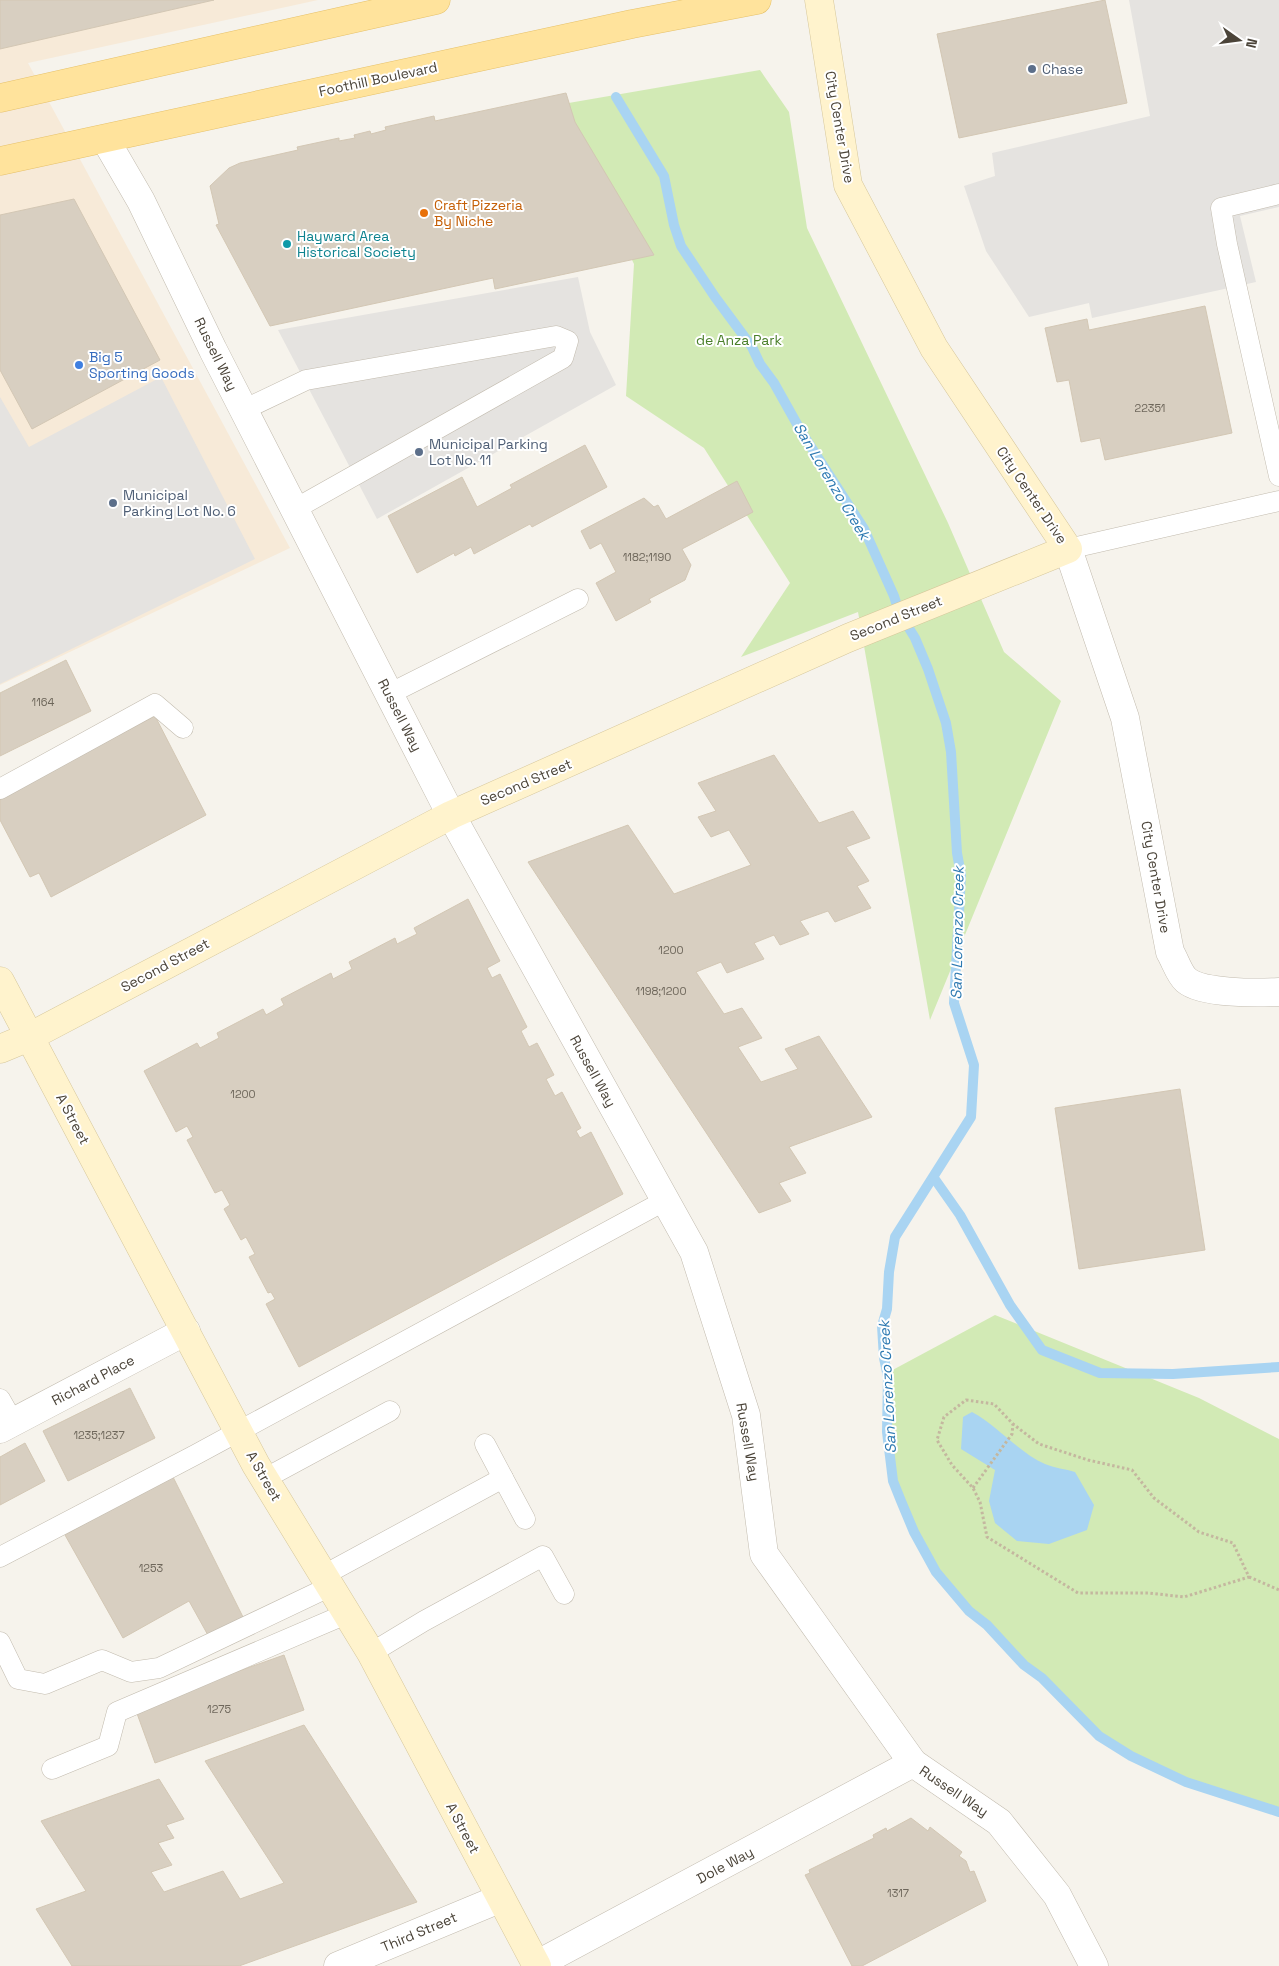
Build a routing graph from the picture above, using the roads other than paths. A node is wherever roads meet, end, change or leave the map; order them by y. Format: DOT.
graph roads {
  1 [pos="436,0"];
  2 [pos="757,0"];
  3 [pos="819,0"];
  4 [pos="0,98"];
  5 [pos="104,139"];
  6 [pos="0,161"];
  7 [pos="1279,194"];
  8 [pos="243,410"];
  9 [pos="1279,476"];
  10 [pos="1279,501"];
  11 [pos="294,509"];
  12 [pos="1068,549"];
  13 [pos="578,599"];
  14 [pos="389,694"];
  15 [pos="184,728"];
  16 [pos="0,788"];
  17 [pos="451,815"];
  18 [pos="0,981"];
  19 [pos="1279,992"];
  20 [pos="29,1037"];
  21 [pos="0,1049"];
  22 [pos="666,1200"];
  23 [pos="186,1331"];
  24 [pos="0,1399"];
  25 [pos="390,1411"];
  26 [pos="7,1426"];
  27 [pos="239,1430"];
  28 [pos="485,1444"];
  29 [pos="503,1478"];
  30 [pos="264,1480"];
  31 [pos="525,1519"];
  32 [pos="0,1557"];
  33 [pos="328,1581"];
  34 [pos="564,1594"];
  35 [pos="346,1614"];
  36 [pos="0,1642"];
  37 [pos="371,1653"];
  38 [pos="913,1763"];
  39 [pos="52,1769"];
  40 [pos="500,1898"];
  41 [pos="354,1963"];
  42 [pos="537,1966"];
  43 [pos="1094,1966"];
  1 -- 4 [label="main road"];
  2 -- 5 [label="main road, Foothill Boulevard"];
  3 -- 12 [label="street, City Center Drive"];
  5 -- 6 [label="main road, Foothill Boulevard"];
  5 -- 8 [label="street, Russell Way"];
  7 -- 9 [label="lane"];
  8 -- 11 [label="street, Russell Way"];
  8 -- 11 [label="lane"];
  10 -- 12 [label="lane"];
  11 -- 14 [label="street, Russell Way"];
  12 -- 17 [label="street, Second Street"];
  12 -- 19 [label="street, City Center Drive"];
  13 -- 14 [label="lane"];
  14 -- 17 [label="street, Russell Way"];
  15 -- 16 [label="lane"];
  17 -- 20 [label="street, Second Street"];
  17 -- 22 [label="street, Russell Way"];
  18 -- 20 [label="street, A Street"];
  20 -- 21 [label="street, Second Street"];
  20 -- 23 [label="street, A Street"];
  22 -- 27 [label="lane"];
  22 -- 38 [label="street, Russell Way"];
  23 -- 26 [label="street, Richard Place"];
  23 -- 27 [label="street, A Street"];
  24 -- 26 [label="lane"];
  25 -- 30 [label="lane"];
  27 -- 30 [label="street, A Street"];
  27 -- 32 [label="lane"];
  28 -- 29 [label="lane"];
  29 -- 31 [label="lane"];
  29 -- 33 [label="lane"];
  30 -- 33 [label="street, A Street"];
  33 -- 35 [label="street, A Street"];
  33 -- 36 [label="lane"];
  34 -- 37 [label="lane"];
  35 -- 37 [label="street, A Street"];
  35 -- 39 [label="lane"];
  37 -- 40 [label="street, A Street"];
  38 -- 42 [label="street, Dole Way"];
  38 -- 43 [label="street, Russell Way"];
  40 -- 41 [label="street, Third Street"];
  40 -- 42 [label="street, A Street"];
}
